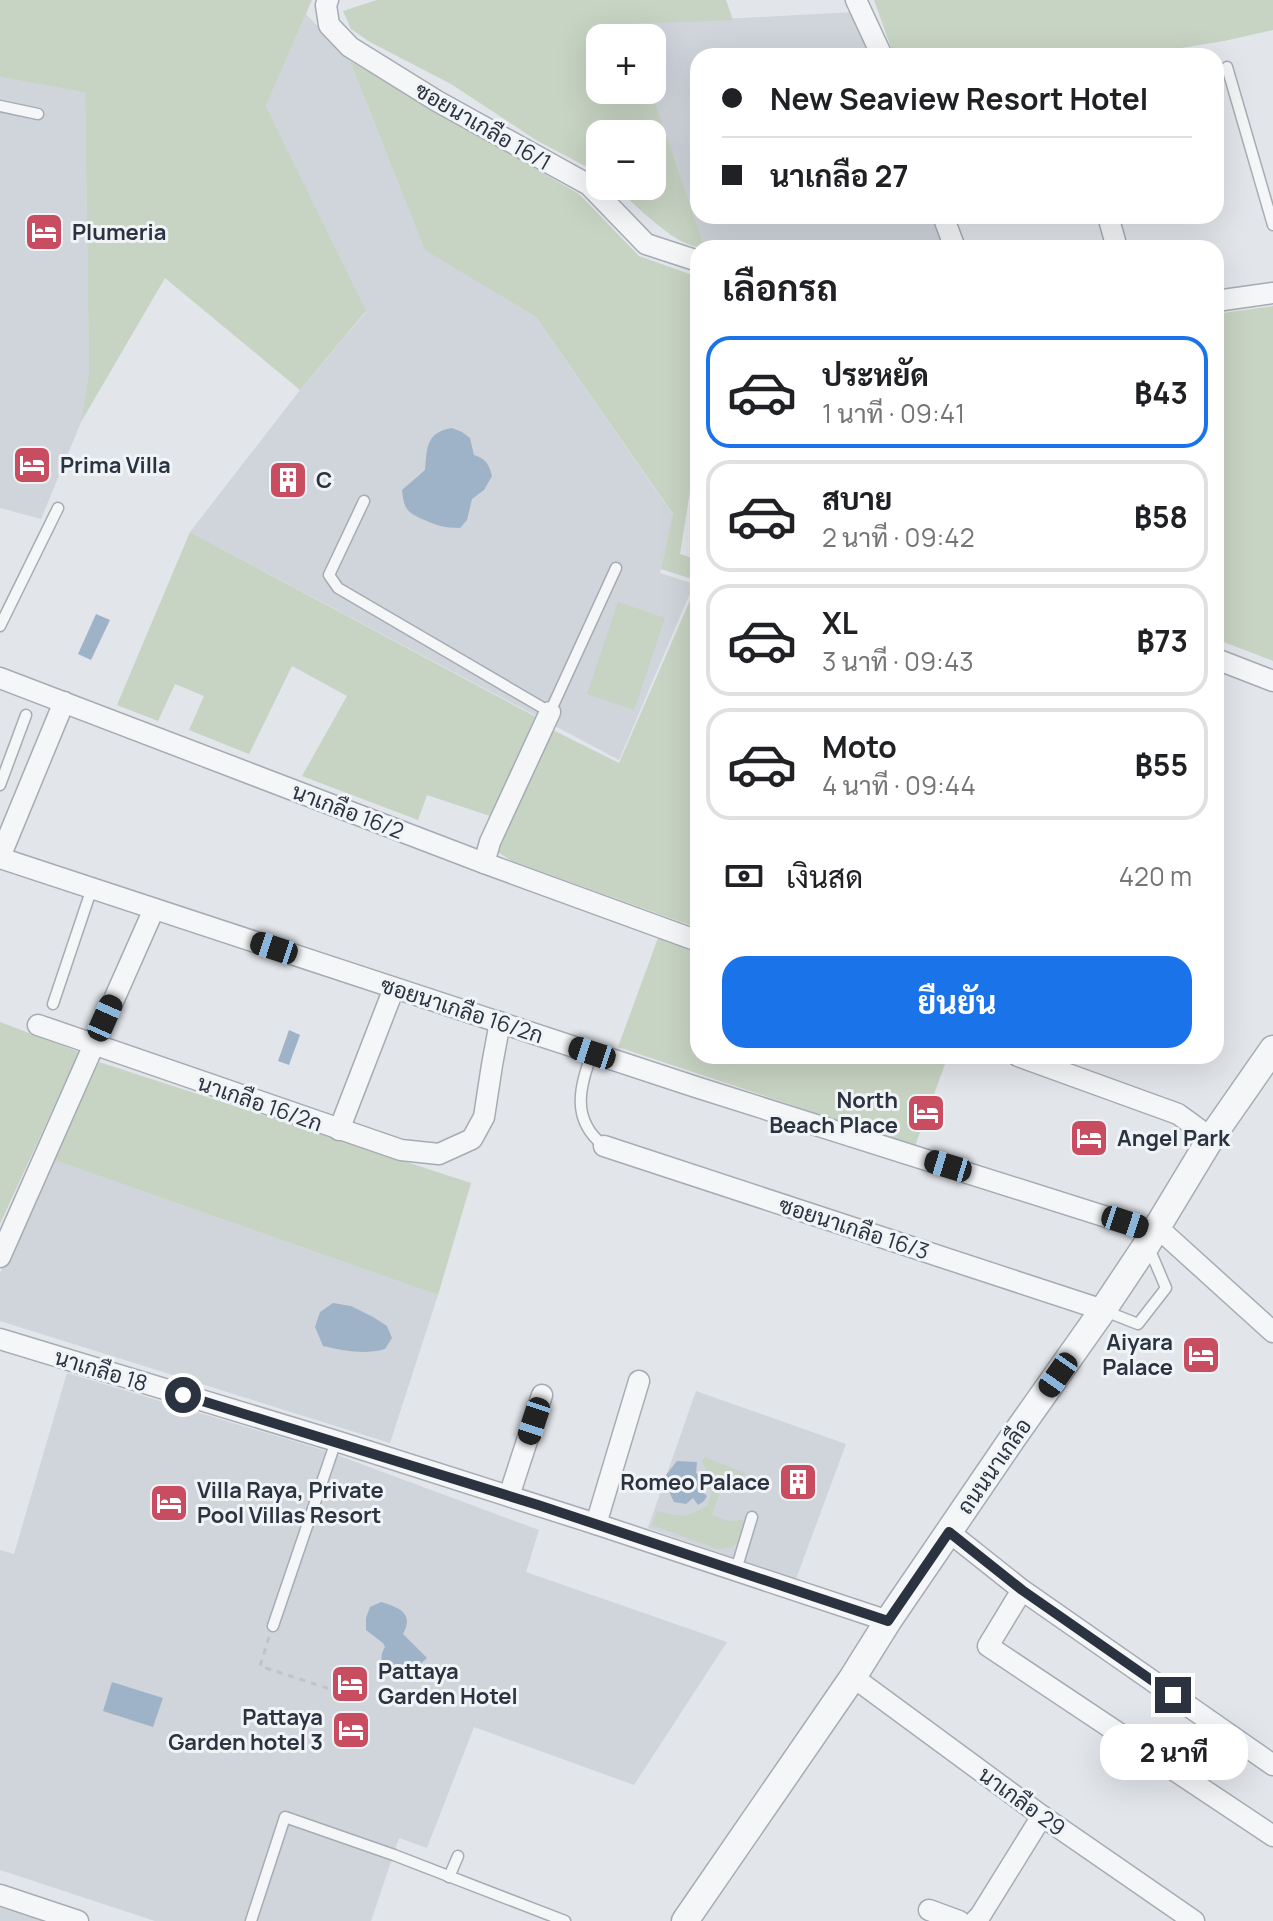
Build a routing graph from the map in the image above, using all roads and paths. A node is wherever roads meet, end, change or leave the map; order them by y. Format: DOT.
graph roads {
  1 [pos="328,0"];
  2 [pos="856,0"];
  3 [pos="878,48"];
  4 [pos="1227,67"];
  5 [pos="0,106"];
  6 [pos="38,114"];
  7 [pos="1273,225"];
  8 [pos="690,258"];
  9 [pos="1273,293"];
  10 [pos="1224,300"];
  11 [pos="364,501"];
  12 [pos="58,508"];
  13 [pos="616,568"];
  14 [pos="0,626"];
  15 [pos="1224,662"];
  16 [pos="0,678"];
  17 [pos="1273,681"];
  18 [pos="64,702"];
  19 [pos="550,712"];
  20 [pos="26,715"];
  21 [pos="0,785"];
  22 [pos="0,858"];
  23 [pos="484,863"];
  24 [pos="92,888"];
  25 [pos="154,909"];
  26 [pos="690,938"];
  27 [pos="394,988"];
  28 [pos="53,1004"];
  29 [pos="500,1022"];
  30 [pos="38,1025"];
  31 [pos="93,1045"];
  32 [pos="592,1053"];
  33 [pos="1271,1057"];
  34 [pos="1040,1064"];
  35 [pos="339,1130"];
  36 [pos="1211,1138"];
  37 [pos="604,1146"];
  38 [pos="1153,1234"];
  39 [pos="0,1257"];
  40 [pos="1103,1310"];
  41 [pos="1273,1332"];
  42 [pos="0,1339"];
  43 [pos="639,1381"];
  44 [pos="542,1395"];
  45 [pos="336,1441"];
  46 [pos="509,1496"];
  47 [pos="752,1517"];
  48 [pos="596,1524"];
  49 [pos="949,1532"];
  50 [pos="736,1570"];
  51 [pos="1022,1590"];
  52 [pos="888,1621"];
  53 [pos="273,1626"];
  54 [pos="853,1677"];
  55 [pos="360,1699"];
  56 [pos="1273,1765"];
  57 [pos="1042,1816"];
  58 [pos="1273,1836"];
  59 [pos="458,1856"];
  60 [pos="449,1877"];
  61 [pos="0,1895"];
  62 [pos="929,1910"];
  63 [pos="78,1921"];
  64 [pos="251,1921"];
  65 [pos="565,1921"];
  66 [pos="685,1921"];
  67 [pos="959,1921"];
  68 [pos="975,1921"];
  69 [pos="1194,1921"];
  1 -- 8 [label="street, ซอยนาเกลือ 16/1"];
  2 -- 3 [label="street"];
  4 -- 7 [label="lane"];
  5 -- 6 [label="lane"];
  9 -- 10 [label="street"];
  11 -- 19 [label="lane"];
  12 -- 14 [label="lane"];
  13 -- 19 [label="lane"];
  15 -- 17 [label="street"];
  16 -- 18 [label="street, นาเกลือ 16/2"];
  18 -- 22 [label="street"];
  18 -- 23 [label="street, นาเกลือ 16/2"];
  19 -- 23 [label="street"];
  20 -- 21 [label="lane"];
  22 -- 24 [label="street, ซอยนาเกลือ 16/2ก"];
  23 -- 26 [label="street, นาเกลือ 16/2"];
  24 -- 25 [label="street, ซอยนาเกลือ 16/2ก"];
  24 -- 28 [label="lane"];
  25 -- 27 [label="street, ซอยนาเกลือ 16/2ก"];
  25 -- 31 [label="street"];
  27 -- 29 [label="street, ซอยนาเกลือ 16/2ก"];
  27 -- 35 [label="street, นาเกลือ 16/2ก"];
  29 -- 32 [label="street, ซอยนาเกลือ 16/2ก"];
  29 -- 35 [label="street"];
  30 -- 31 [label="street, นาเกลือ 16/2ก"];
  31 -- 35 [label="street, นาเกลือ 16/2ก"];
  31 -- 39 [label="street"];
  32 -- 37 [label="lane"];
  32 -- 38 [label="street, ซอยนาเกลือ 16/2ก"];
  33 -- 36 [label="street, ถนนนาเกลือ"];
  34 -- 36 [label="street"];
  36 -- 38 [label="street, ถนนนาเกลือ"];
  37 -- 40 [label="street, ซอยนาเกลือ 16/3"];
  38 -- 40 [label="street, ถนนนาเกลือ"];
  38 -- 40 [label="lane"];
  38 -- 41 [label="street"];
  40 -- 49 [label="street, ถนนนาเกลือ"];
  42 -- 45 [label="street, นาเกลือ 18"];
  43 -- 48 [label="street"];
  44 -- 46 [label="street"];
  45 -- 46 [label="street, นาเกลือ 18"];
  45 -- 53 [label="lane"];
  46 -- 48 [label="street, นาเกลือ 18"];
  47 -- 50 [label="lane"];
  48 -- 50 [label="street, นาเกลือ 18"];
  49 -- 51 [label="street"];
  49 -- 52 [label="street, ถนนนาเกลือ"];
  50 -- 52 [label="street, นาเกลือ 18"];
  51 -- 56 [label="street"];
  51 -- 58 [label="street"];
  52 -- 54 [label="street, ถนนนาเกลือ"];
  53 -- 55 [label="path"];
  54 -- 57 [label="street, นาเกลือ 29"];
  54 -- 66 [label="street, ถนนนาเกลือ"];
  57 -- 68 [label="street"];
  57 -- 69 [label="street, นาเกลือ 29"];
  59 -- 60 [label="lane"];
  60 -- 64 [label="lane"];
  60 -- 65 [label="lane"];
  61 -- 63 [label="street"];
  62 -- 67 [label="street"];
}
